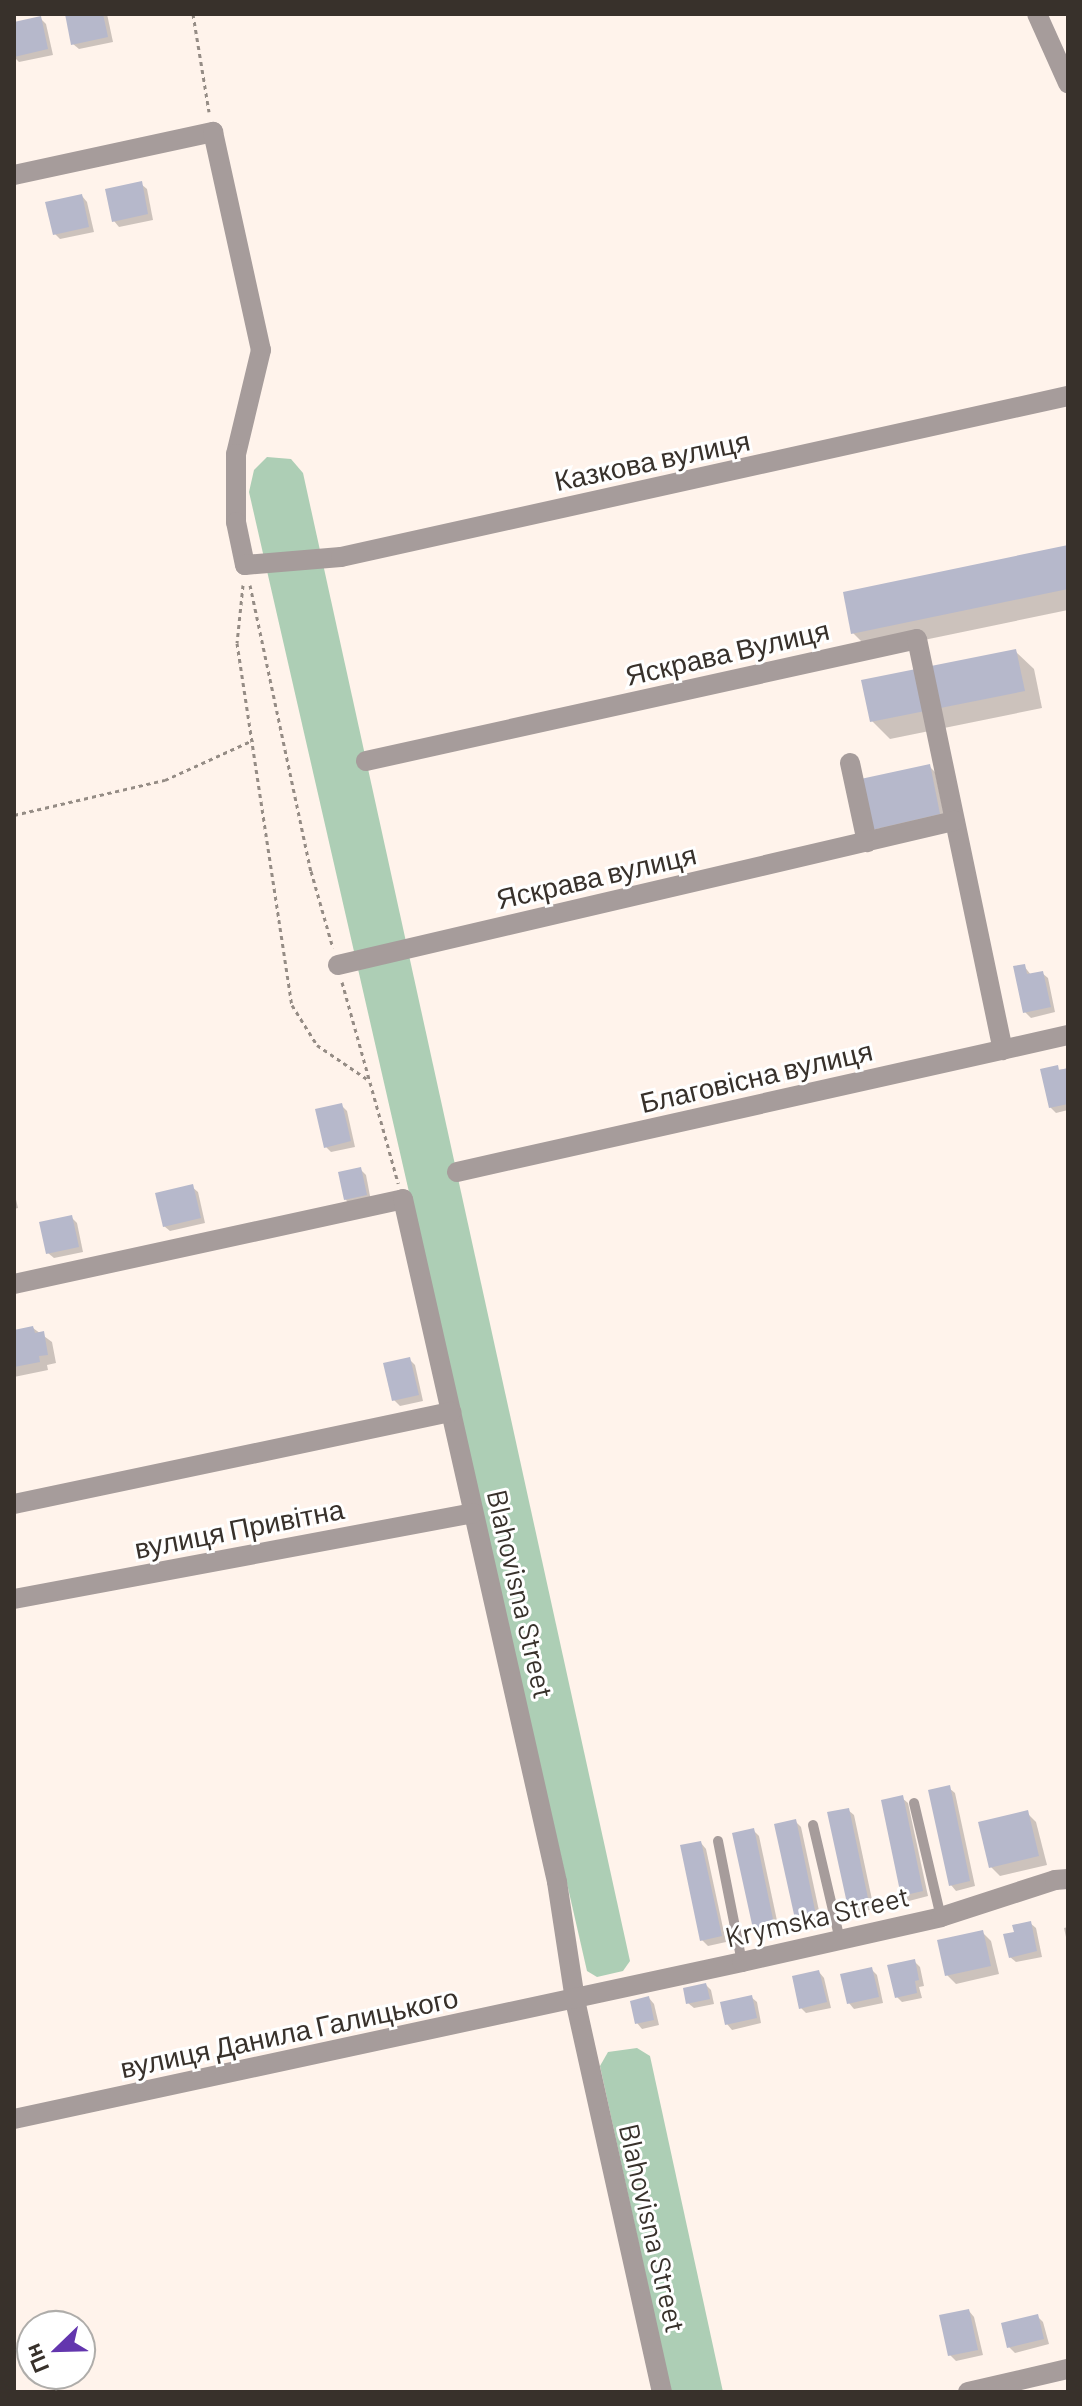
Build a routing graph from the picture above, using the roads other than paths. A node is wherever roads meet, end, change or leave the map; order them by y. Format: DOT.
graph roads {
  1 [pos="1037,14"];
  2 [pos="1068,83"];
  3 [pos="14,175"];
  4 [pos="1068,396"];
  5 [pos="366,761"];
  6 [pos="850,763"];
  7 [pos="954,821"];
  8 [pos="867,842"];
  9 [pos="338,965"];
  10 [pos="1068,1035"];
  11 [pos="1003,1050"];
  12 [pos="457,1172"];
  13 [pos="14,1284"];
  14 [pos="451,1412"];
  15 [pos="14,1504"];
  16 [pos="473,1513"];
  17 [pos="14,1599"];
  18 [pos="914,1803"];
  19 [pos="813,1825"];
  20 [pos="718,1841"];
  21 [pos="1068,1879"];
  22 [pos="941,1917"];
  23 [pos="840,1940"];
  24 [pos="742,1962"];
  25 [pos="575,2000"];
  26 [pos="14,2119"];
  27 [pos="1068,2369"];
  28 [pos="662,2392"];
  29 [pos="968,2392"];
  1 -- 2 [label="street"];
  3 -- 4 [label="street, Казкова вулиця"];
  5 -- 7 [label="street, Яскрава Вулиця"];
  6 -- 8 [label="street"];
  7 -- 8 [label="street, Яскрава вулиця"];
  7 -- 11 [label="street"];
  8 -- 9 [label="street, Яскрава вулиця"];
  10 -- 11 [label="street, Благовісна вулиця"];
  11 -- 12 [label="street, Благовісна вулиця"];
  13 -- 14 [label="street, Blahovisna Street"];
  14 -- 15 [label="street"];
  14 -- 16 [label="street, Blahovisna Street"];
  16 -- 17 [label="street, вулиця Привітна"];
  16 -- 25 [label="street, Blahovisna Street"];
  18 -- 22 [label="lane"];
  19 -- 23 [label="lane"];
  20 -- 24 [label="lane"];
  21 -- 22 [label="street, Krymska Street"];
  22 -- 23 [label="street, Krymska Street"];
  23 -- 24 [label="street, Krymska Street"];
  24 -- 25 [label="street, Krymska Street"];
  25 -- 26 [label="street, вулиця Данила Галицького"];
  25 -- 28 [label="street, Blahovisna Street"];
  27 -- 29 [label="street"];
}
